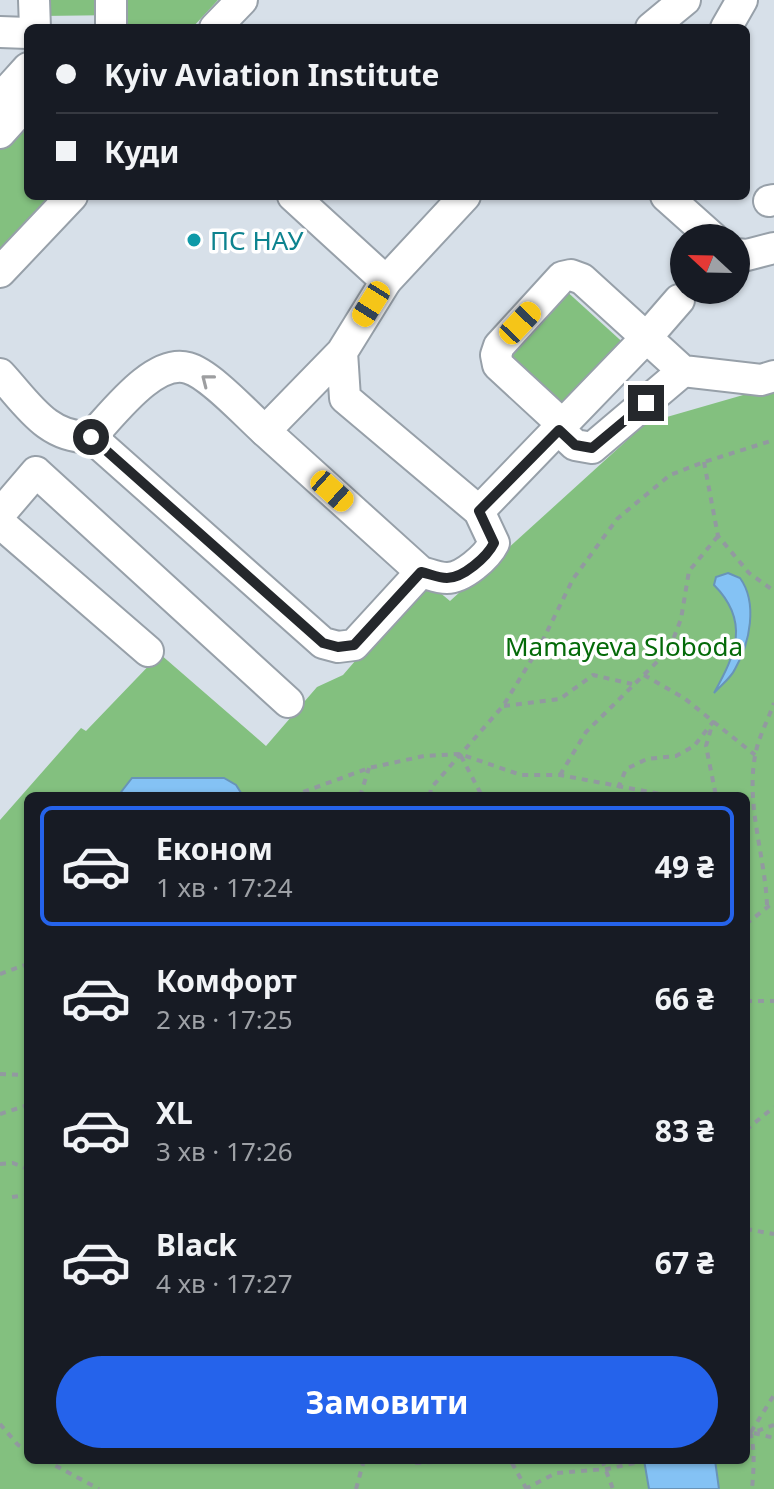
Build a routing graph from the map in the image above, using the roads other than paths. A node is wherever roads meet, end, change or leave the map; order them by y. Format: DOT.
graph roads {
  1 [pos="34,0"];
  2 [pos="111,0"];
  3 [pos="242,0"];
  4 [pos="685,0"];
  5 [pos="35,24"];
  6 [pos="111,24"];
  7 [pos="219,24"];
  8 [pos="656,24"];
  9 [pos="0,32"];
  10 [pos="24,33"];
  11 [pos="24,72"];
  12 [pos="0,99"];
  13 [pos="24,106"];
  14 [pos="0,133"];
  15 [pos="68,200"];
  16 [pos="297,200"];
  17 [pos="461,200"];
  18 [pos="670,200"];
  19 [pos="697,224"];
  20 [pos="774,248"];
  21 [pos="750,254"];
  22 [pos="0,272"];
  23 [pos="386,281"];
  24 [pos="676,304"];
  25 [pos="646,338"];
  26 [pos="342,352"];
  27 [pos="683,371"];
  28 [pos="0,374"];
  29 [pos="774,376"];
  30 [pos="561,428"];
  31 [pos="265,431"];
  32 [pos="91,437"];
  33 [pos="479,511"];
  34 [pos="0,514"];
  35 [pos="0,523"];
  36 [pos="421,572"];
  37 [pos="148,651"];
  38 [pos="288,702"];
  1 -- 5 [label="lane"];
  2 -- 6 [label="lane"];
  3 -- 7 [label="lane"];
  4 -- 8 [label="lane"];
  9 -- 10 [label="lane"];
  11 -- 12 [label="lane"];
  13 -- 14 [label="lane"];
  15 -- 22 [label="lane"];
  16 -- 23 [label="lane"];
  17 -- 23 [label="lane"];
  18 -- 19 [label="lane"];
  20 -- 21 [label="lane"];
  23 -- 26 [label="lane"];
  24 -- 25 [label="lane"];
  25 -- 27 [label="lane"];
  25 -- 30 [label="lane"];
  25 -- 30 [label="lane"];
  26 -- 31 [label="lane"];
  26 -- 33 [label="lane"];
  27 -- 29 [label="lane"];
  27 -- 30 [label="lane"];
  28 -- 32 [label="lane"];
  30 -- 33 [label="lane"];
  31 -- 32 [label="lane, one-way"];
  31 -- 36 [label="lane"];
  32 -- 36 [label="lane"];
  33 -- 36 [label="lane"];
  34 -- 38 [label="lane"];
  35 -- 37 [label="lane"];
}
